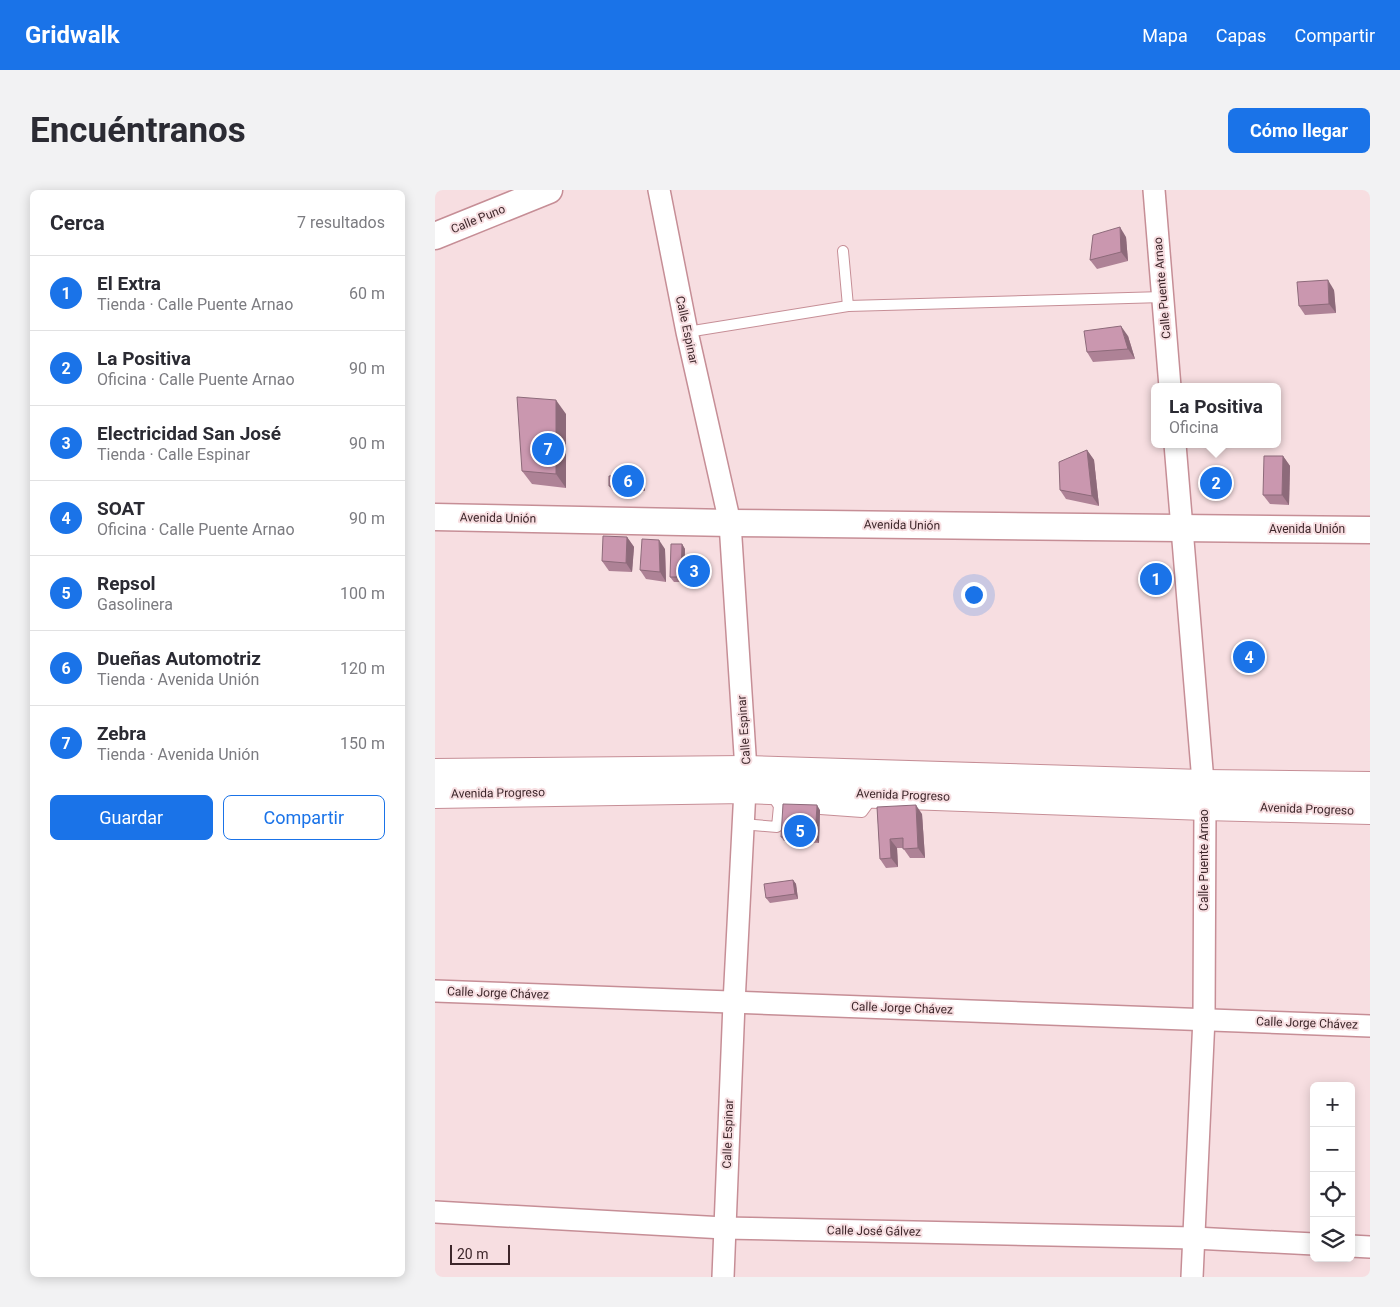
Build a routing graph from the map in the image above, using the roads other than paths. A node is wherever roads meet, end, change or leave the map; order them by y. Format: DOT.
graph roads {
  1 [pos="549,190"];
  2 [pos="659,190"];
  3 [pos="1153,190"];
  4 [pos="435,236"];
  5 [pos="843,251"];
  6 [pos="1163,296"];
  7 [pos="847,306"];
  8 [pos="687,332"];
  9 [pos="1170,383"];
  10 [pos="1175,448"];
  11 [pos="435,517"];
  12 [pos="730,523"];
  13 [pos="1181,528"];
  14 [pos="1370,530"];
  15 [pos="435,773"];
  16 [pos="1370,786"];
  17 [pos="759,788"];
  18 [pos="435,794"];
  19 [pos="1203,795"];
  20 [pos="1370,810"];
  21 [pos="742,824"];
  22 [pos="435,991"];
  23 [pos="733,1003"];
  24 [pos="1204,1018"];
  25 [pos="1370,1026"];
  26 [pos="435,1212"];
  27 [pos="724,1228"];
  28 [pos="1194,1238"];
  29 [pos="1310,1244"];
  30 [pos="1355,1246"];
  31 [pos="1370,1247"];
  32 [pos="723,1277"];
  33 [pos="1192,1277"];
  1 -- 4 [label="street, Calle Puno"];
  2 -- 8 [label="street, Calle Espinar"];
  3 -- 6 [label="street, Calle Puente Arnao"];
  5 -- 7 [label="lane"];
  6 -- 7 [label="lane"];
  6 -- 9 [label="street, Calle Puente Arnao"];
  7 -- 8 [label="lane"];
  8 -- 12 [label="street, Calle Espinar"];
  10 -- 13 [label="street, Calle Puente Arnao"];
  11 -- 12 [label="street, Avenida Unión"];
  12 -- 13 [label="street, Avenida Unión"];
  12 -- 17 [label="street, Calle Espinar"];
  13 -- 14 [label="street, Avenida Unión"];
  13 -- 19 [label="street, Calle Puente Arnao"];
  15 -- 17 [label="main road, Avenida Progreso"];
  16 -- 19 [label="main road, Avenida Progreso"];
  17 -- 18 [label="main road, Avenida Progreso"];
  17 -- 19 [label="main road, Avenida Progreso"];
  17 -- 19 [label="main road, Avenida Progreso"];
  17 -- 21 [label="street, Calle Espinar"];
  17 -- 21 [label="lane"];
  19 -- 20 [label="main road, Avenida Progreso"];
  19 -- 24 [label="street, Calle Puente Arnao"];
  21 -- 23 [label="street, Calle Espinar"];
  22 -- 23 [label="street, Calle Jorge Chávez"];
  23 -- 24 [label="street, Calle Jorge Chávez"];
  23 -- 27 [label="street, Calle Espinar"];
  24 -- 25 [label="street, Calle Jorge Chávez"];
  24 -- 28 [label="street, Calle Puente Arnao"];
  26 -- 27 [label="street, Calle José Gálvez"];
  27 -- 28 [label="street, Calle José Gálvez"];
  27 -- 32 [label="street, Calle Espinar"];
  28 -- 29 [label="street, Calle José Gálvez"];
  28 -- 33 [label="street, Calle Puente Arnao"];
  30 -- 31 [label="street"];
}
